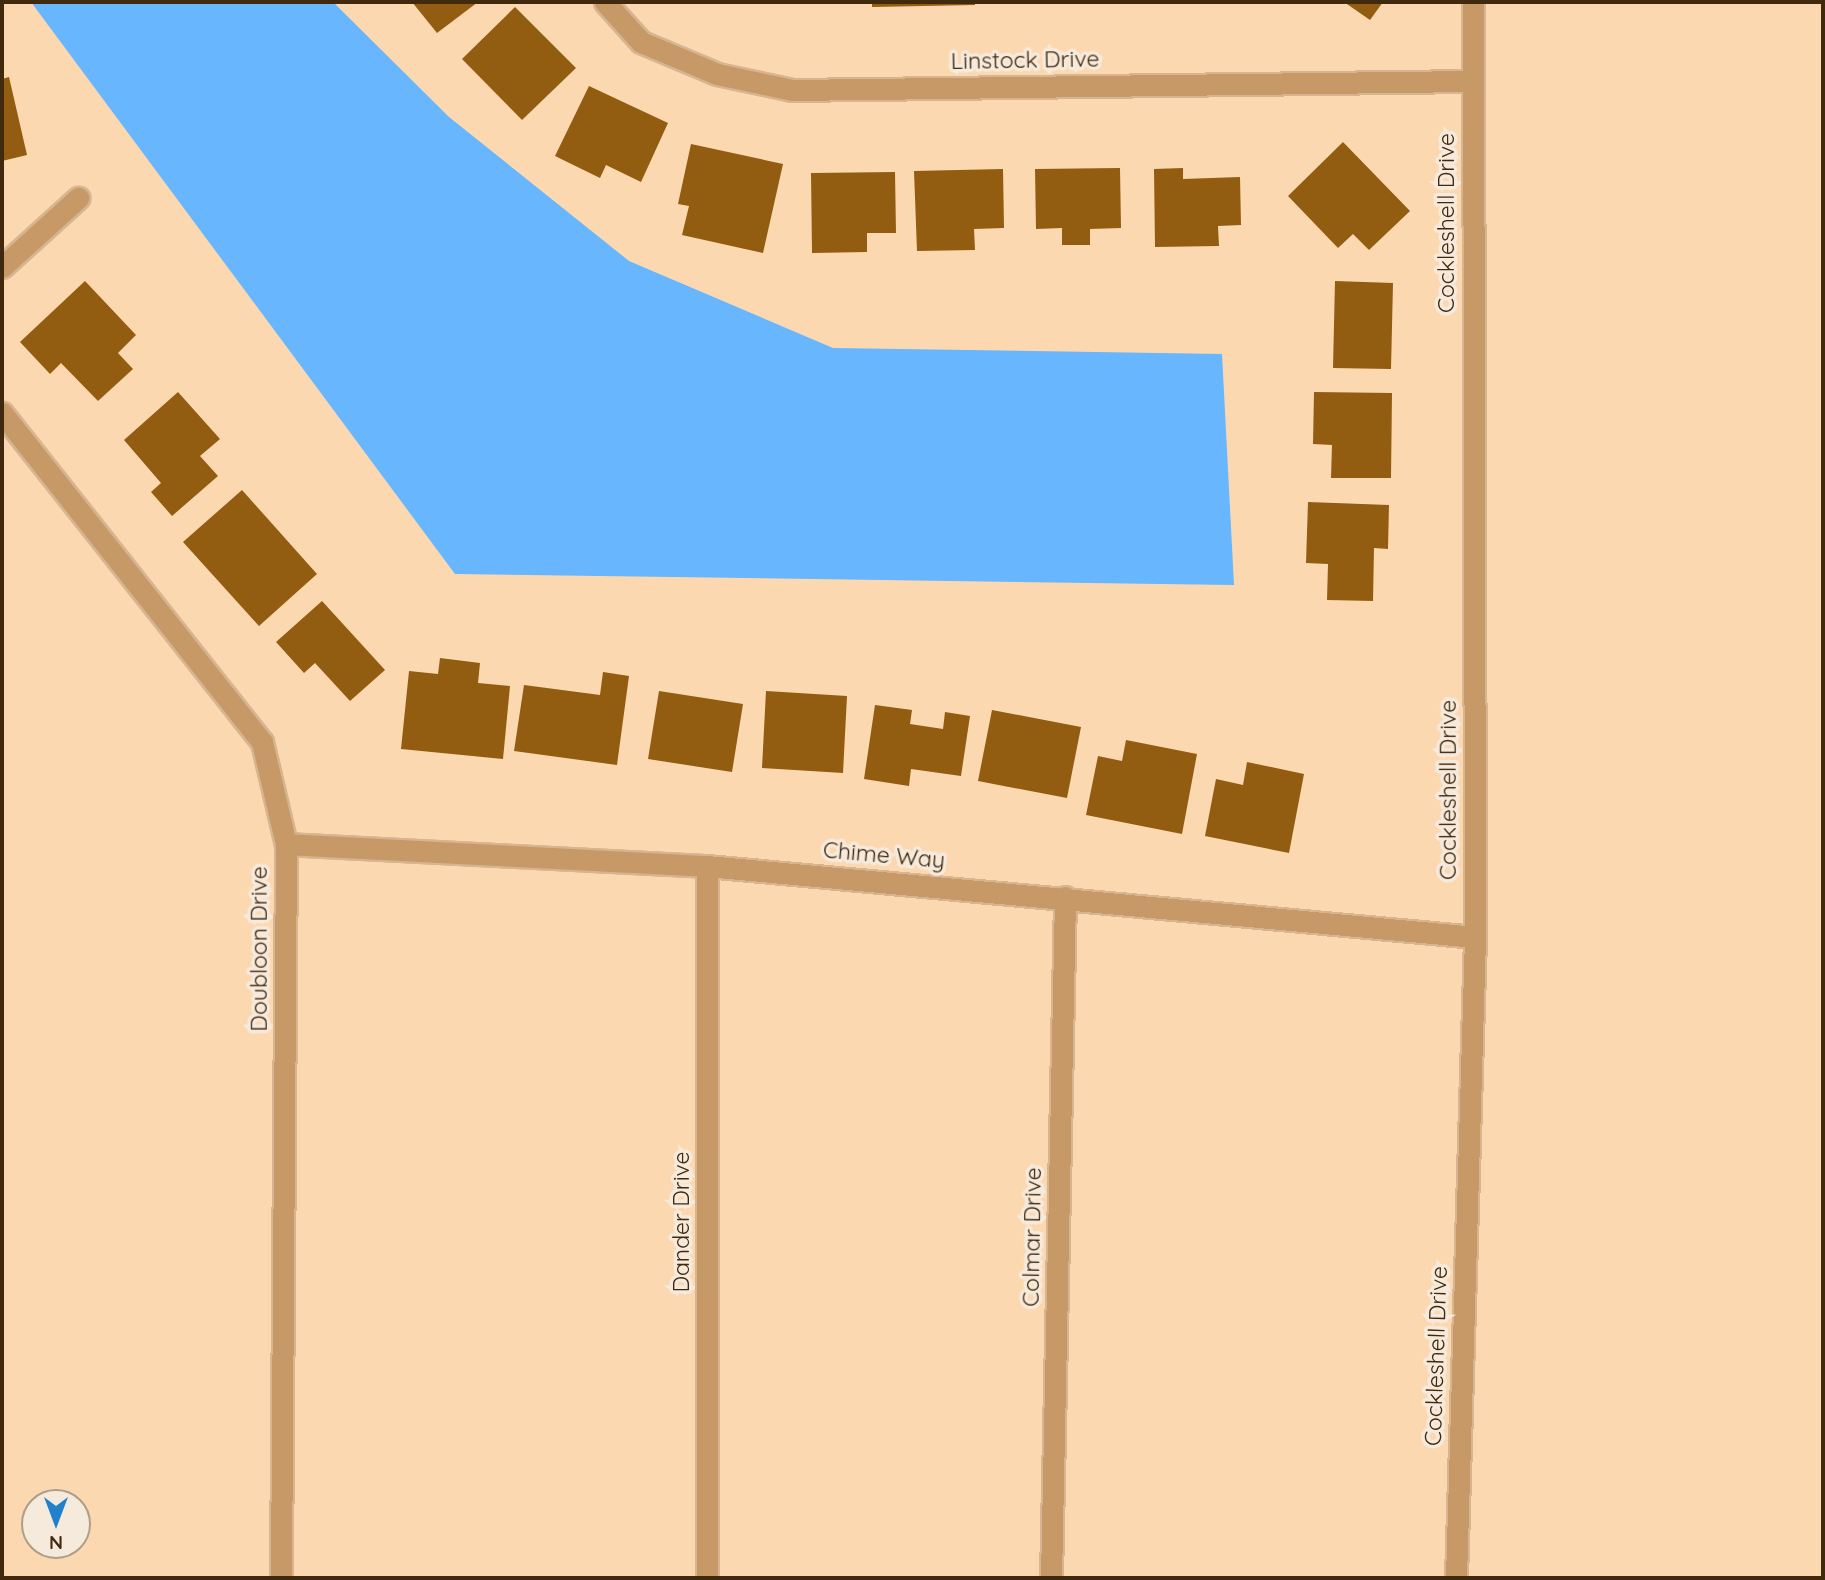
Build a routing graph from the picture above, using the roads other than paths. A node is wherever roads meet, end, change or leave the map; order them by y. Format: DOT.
graph roads {
  1 [pos="605,2"];
  2 [pos="1473,2"];
  3 [pos="1472,81"];
  4 [pos="78,198"];
  5 [pos="2,267"];
  6 [pos="2,413"];
  7 [pos="286,844"];
  8 [pos="707,866"];
  9 [pos="1065,897"];
  10 [pos="1475,937"];
  11 [pos="281,1578"];
  12 [pos="707,1578"];
  13 [pos="1051,1578"];
  14 [pos="1456,1578"];
  1 -- 3 [label="street, Linstock Drive"];
  2 -- 3 [label="street, Cockleshell Drive"];
  3 -- 10 [label="street, Cockleshell Drive"];
  4 -- 5 [label="street"];
  6 -- 7 [label="street, Doubloon Drive"];
  7 -- 8 [label="street, Chime Way"];
  7 -- 11 [label="street, Doubloon Drive"];
  8 -- 9 [label="street, Chime Way"];
  8 -- 12 [label="street, Dander Drive"];
  9 -- 10 [label="street, Chime Way"];
  9 -- 13 [label="street, Colmar Drive"];
  10 -- 14 [label="street, Cockleshell Drive"];
}
